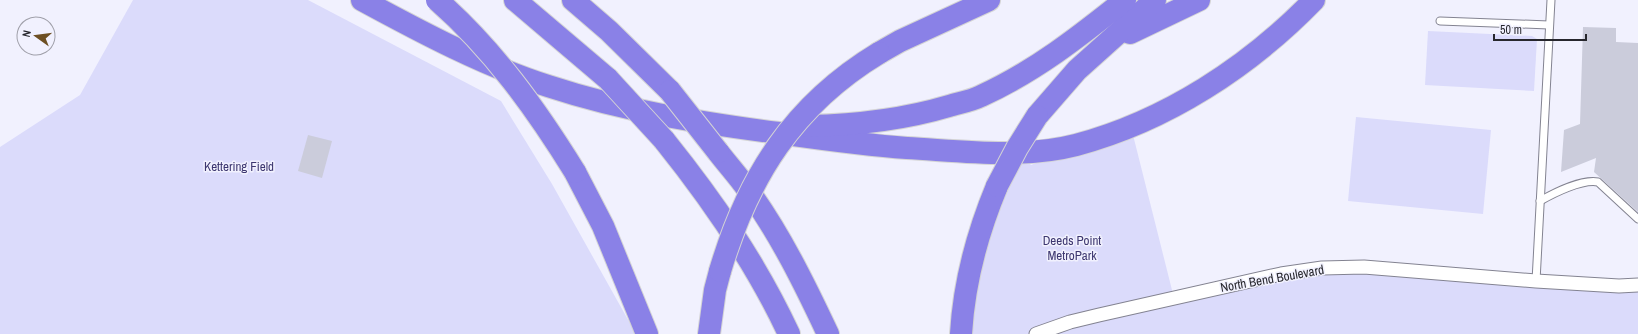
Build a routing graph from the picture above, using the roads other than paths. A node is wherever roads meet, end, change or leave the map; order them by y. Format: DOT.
graph roads {
  1 [pos="362,0"];
  2 [pos="438,0"];
  3 [pos="515,0"];
  4 [pos="573,0"];
  5 [pos="989,0"];
  6 [pos="1125,0"];
  7 [pos="1155,0"];
  8 [pos="1199,0"];
  9 [pos="1314,0"];
  10 [pos="1550,0"];
  11 [pos="1440,20"];
  12 [pos="1549,25"];
  13 [pos="1103,47"];
  14 [pos="736,128"];
  15 [pos="1540,201"];
  16 [pos="1638,218"];
  17 [pos="1536,281"];
  18 [pos="1638,285"];
  19 [pos="647,334"];
  20 [pos="709,334"];
  21 [pos="789,334"];
  22 [pos="828,334"];
  23 [pos="961,334"];
  24 [pos="1036,334"];
  1 -- 14 [label="highway"];
  2 -- 19 [label="highway, bridge"];
  3 -- 21 [label="highway, bridge"];
  4 -- 22 [label="highway, bridge"];
  5 -- 20 [label="highway, bridge"];
  6 -- 14 [label="highway"];
  7 -- 13 [label="highway"];
  8 -- 13 [label="highway"];
  9 -- 14 [label="highway"];
  10 -- 12 [label="lane"];
  11 -- 12 [label="lane"];
  12 -- 15 [label="lane"];
  13 -- 23 [label="highway, bridge"];
  15 -- 16 [label="lane"];
  15 -- 17 [label="lane"];
  17 -- 18 [label="street, North Bend Boulevard"];
  17 -- 24 [label="street, North Bend Boulevard"];
}
